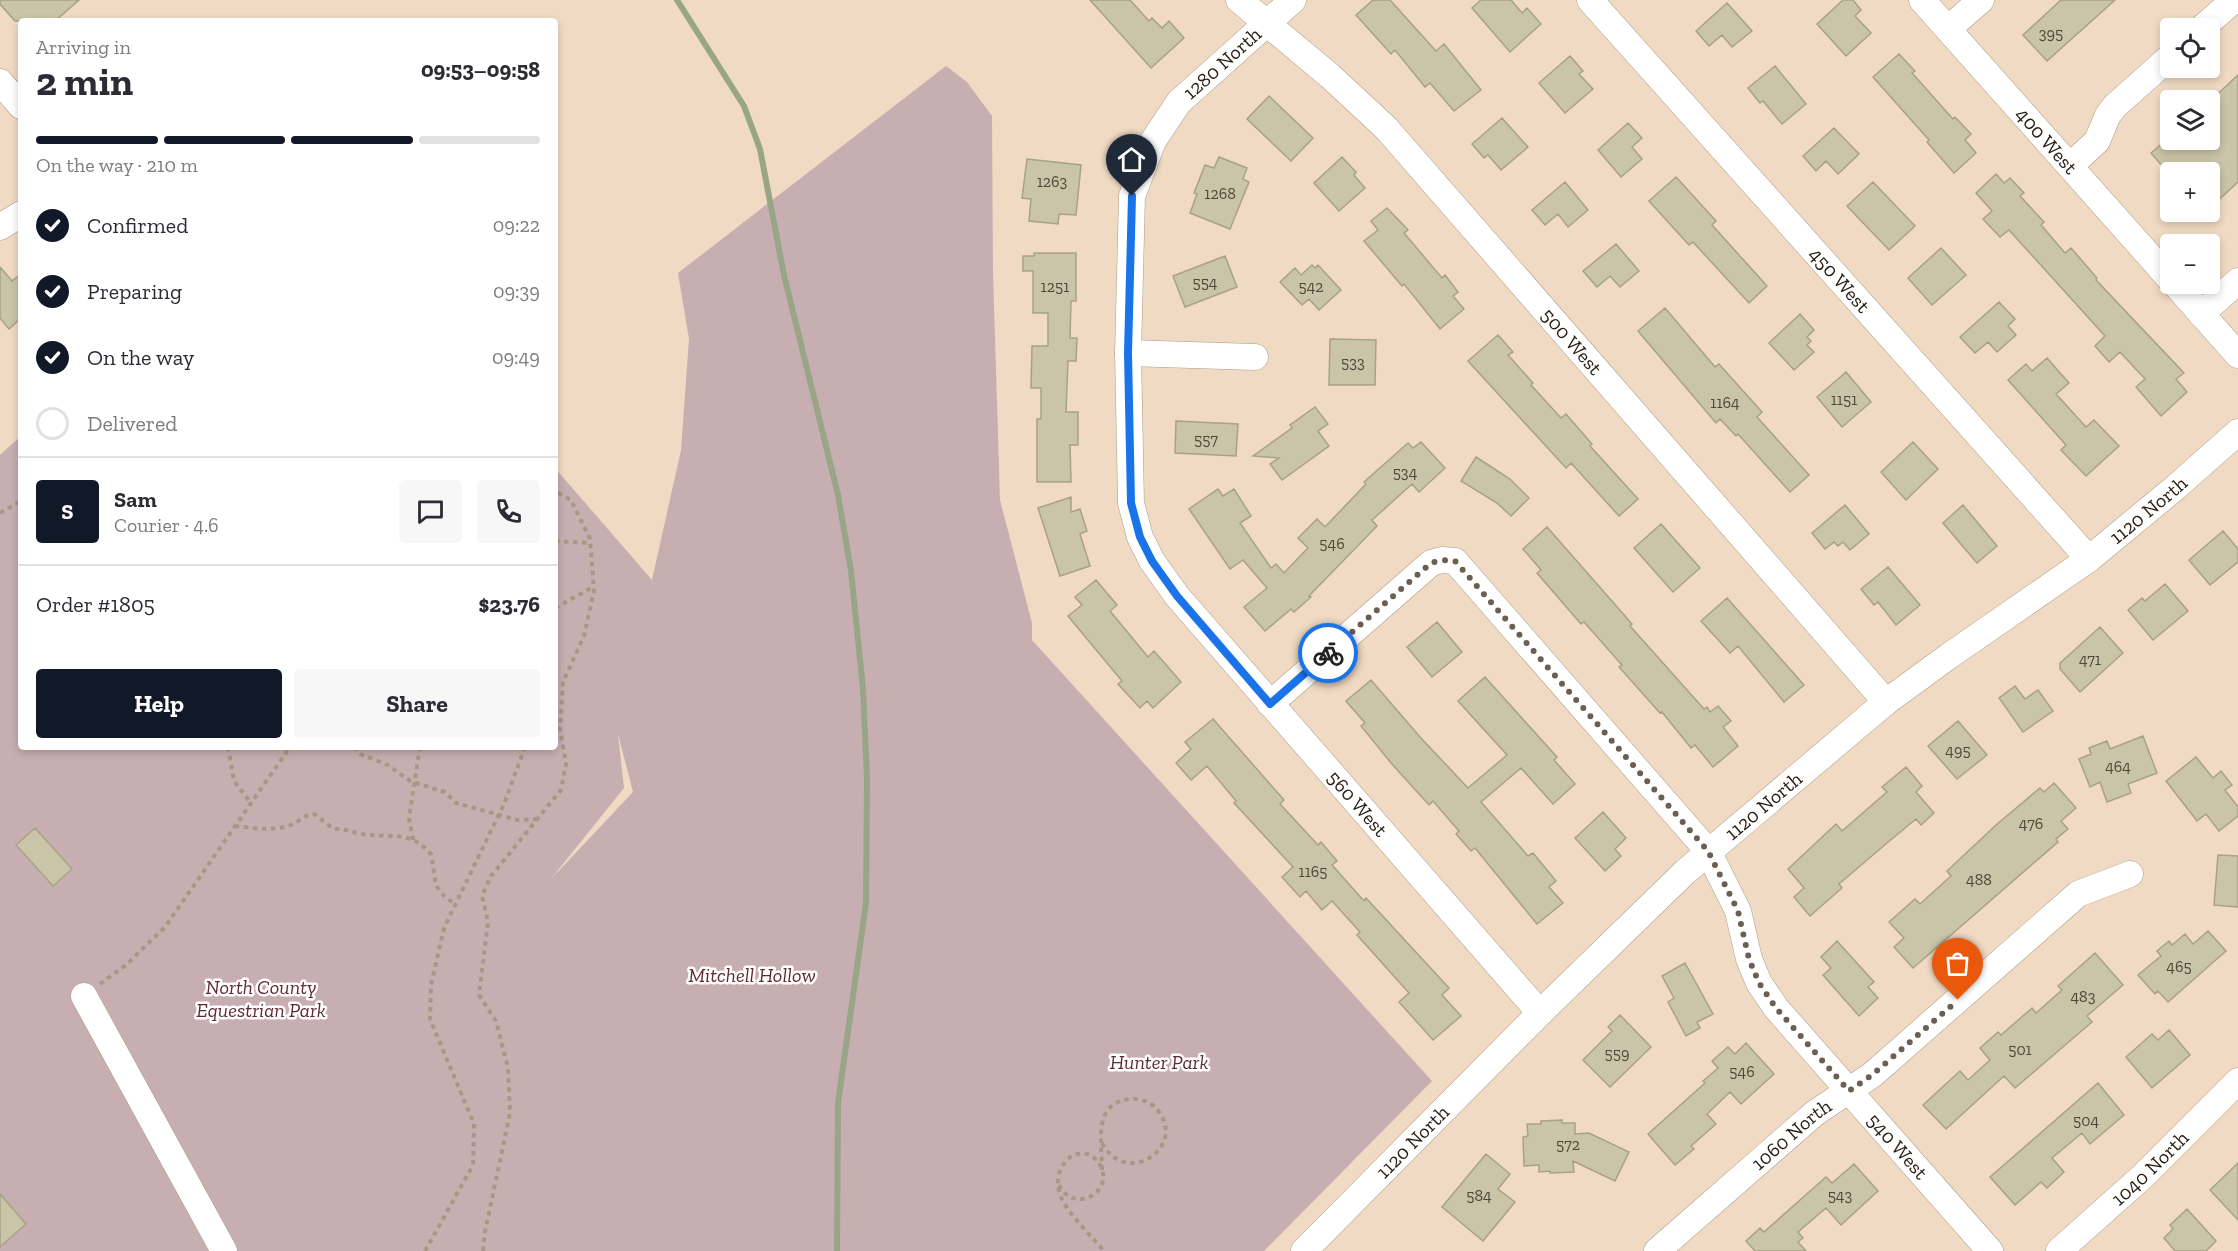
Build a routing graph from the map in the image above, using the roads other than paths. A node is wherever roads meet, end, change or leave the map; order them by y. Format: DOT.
graph roads {
  1 [pos="1239,0"];
  2 [pos="1293,0"];
  3 [pos="1590,0"];
  4 [pos="1922,0"];
  5 [pos="1981,0"];
  6 [pos="2235,0"];
  7 [pos="2214,18"];
  8 [pos="1267,23"];
  9 [pos="1948,29"];
  10 [pos="2160,66"];
  11 [pos="0,82"];
  12 [pos="18,103"];
  13 [pos="2070,166"];
  14 [pos="18,216"];
  15 [pos="0,227"];
  16 [pos="2160,268"];
  17 [pos="2238,281"];
  18 [pos="2184,294"];
  19 [pos="2201,314"];
  20 [pos="1128,353"];
  21 [pos="2238,355"];
  22 [pos="1255,357"];
  23 [pos="2238,432"];
  24 [pos="2088,559"];
  25 [pos="1886,702"];
  26 [pos="1270,704"];
  27 [pos="1708,851"];
  28 [pos="2130,874"];
  29 [pos="84,996"];
  30 [pos="1540,1013"];
  31 [pos="2238,1081"];
  32 [pos="1849,1091"];
  33 [pos="224,1251"];
  34 [pos="1304,1251"];
  35 [pos="1657,1251"];
  36 [pos="1990,1251"];
  37 [pos="2059,1251"];
  1 -- 8 [label="street, 500 West"];
  2 -- 8 [label="street, 1280 North"];
  3 -- 24 [label="street, 450 West"];
  4 -- 9 [label="street, 400 West"];
  5 -- 9 [label="street"];
  6 -- 7 [label="street"];
  8 -- 20 [label="street, 1280 North"];
  8 -- 25 [label="street, 500 West"];
  9 -- 13 [label="street, 400 West"];
  10 -- 13 [label="street"];
  11 -- 12 [label="street"];
  13 -- 16 [label="street, 400 West"];
  14 -- 15 [label="street"];
  17 -- 19 [label="street"];
  18 -- 19 [label="street"];
  19 -- 21 [label="street"];
  20 -- 22 [label="street"];
  20 -- 26 [label="street, 560 West"];
  23 -- 24 [label="street, 1120 North"];
  24 -- 25 [label="street, 1120 North"];
  25 -- 27 [label="street, 1120 North"];
  26 -- 27 [label="street, 540 West"];
  26 -- 30 [label="street, 560 West"];
  27 -- 30 [label="street, 1120 North"];
  27 -- 32 [label="street, 540 West"];
  28 -- 32 [label="street, 1060 North"];
  29 -- 33 [label="street"];
  30 -- 34 [label="street, 1120 North"];
  31 -- 37 [label="street, 1040 North"];
  32 -- 35 [label="street, 1060 North"];
  32 -- 36 [label="street, 540 West"];
}
